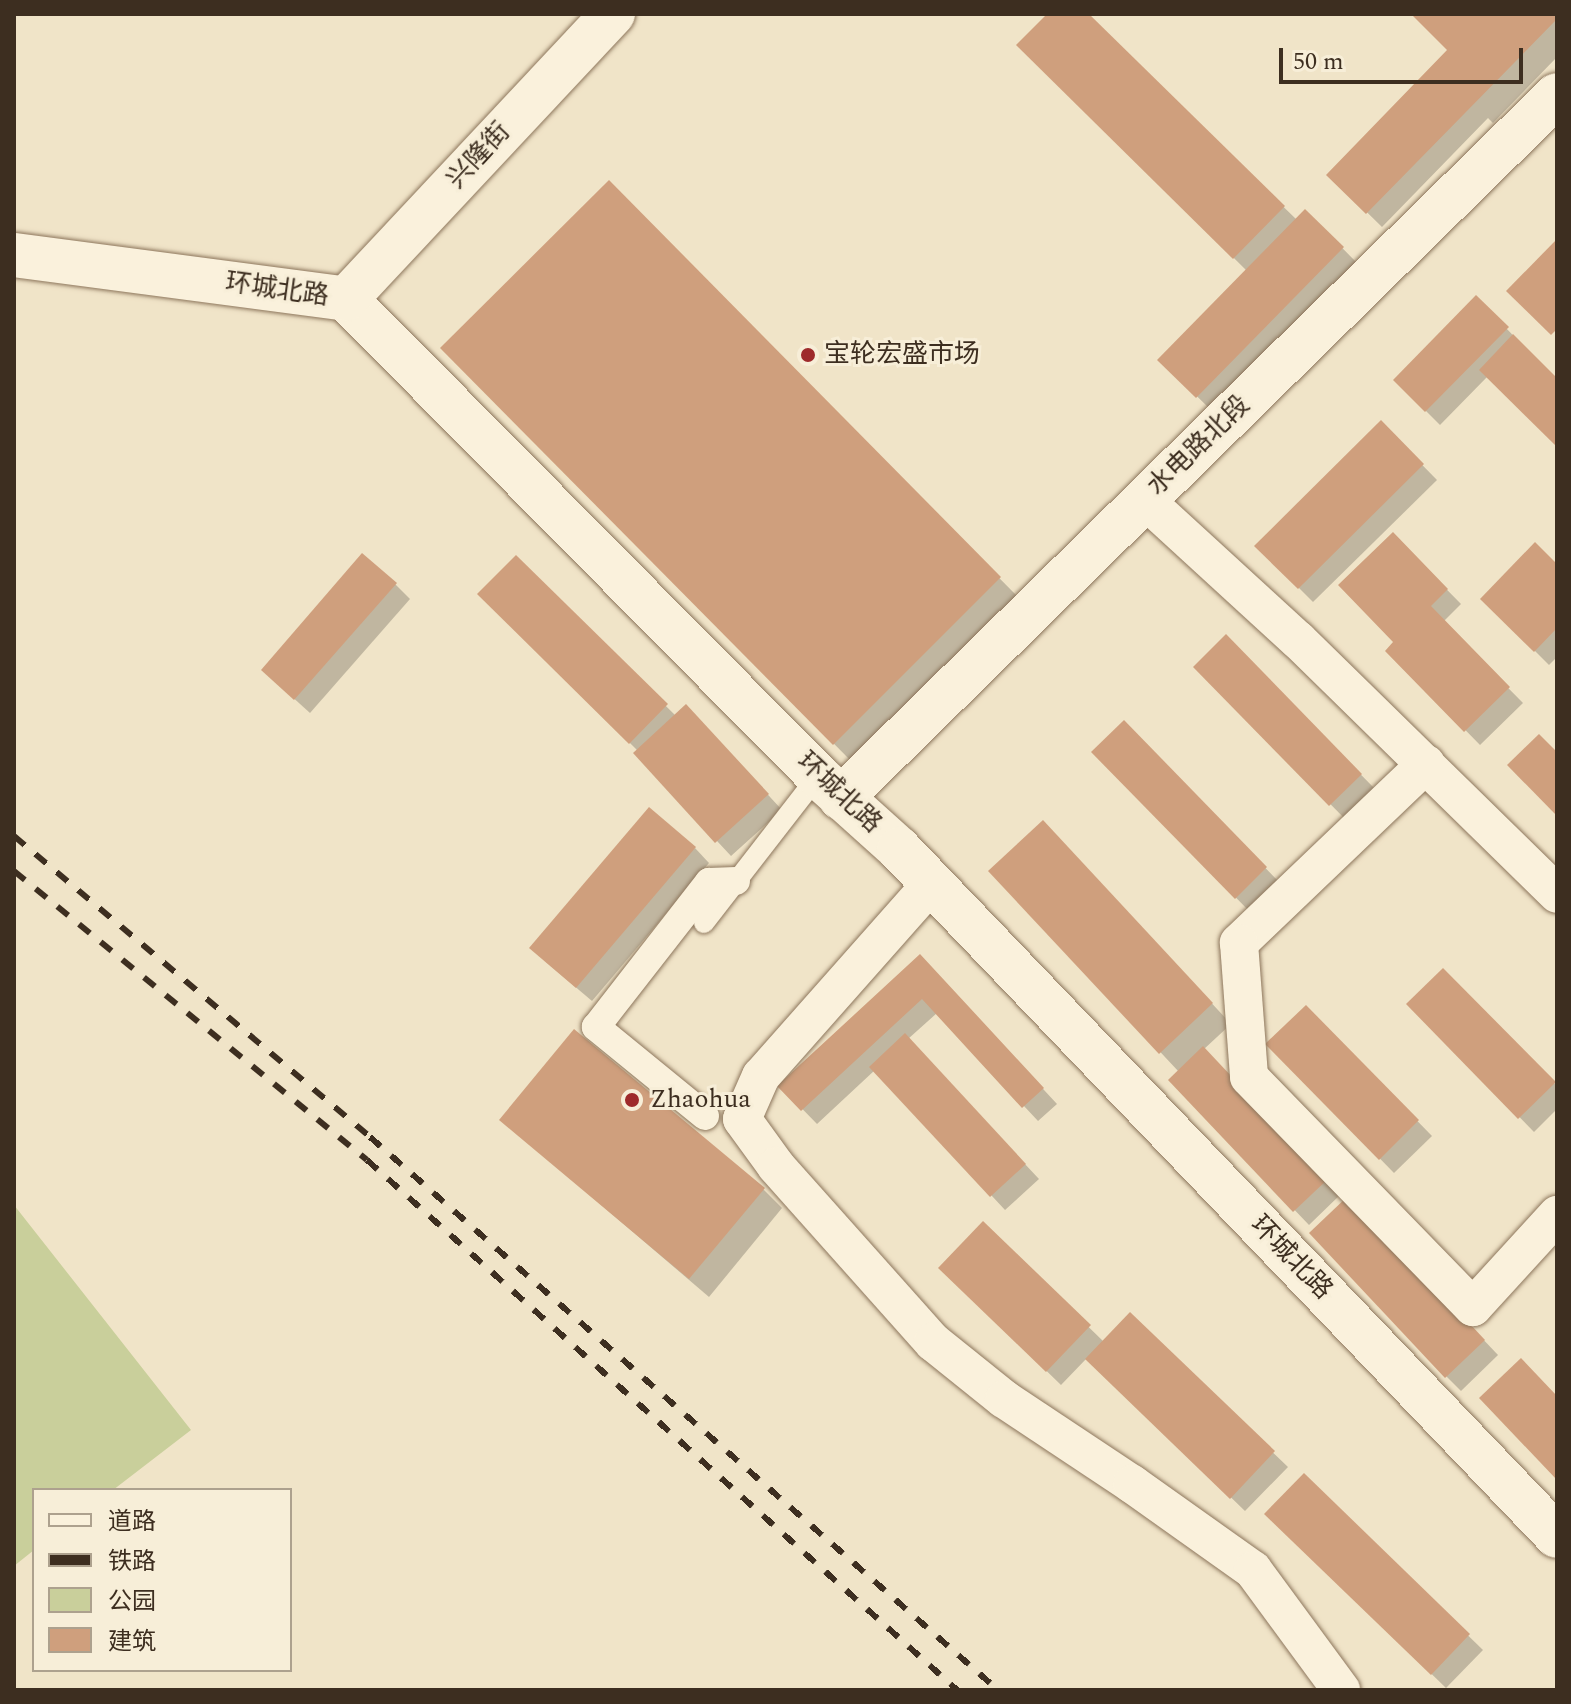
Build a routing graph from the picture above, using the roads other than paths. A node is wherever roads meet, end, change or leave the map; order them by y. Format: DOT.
graph roads {
  1 [pos="613,14"];
  2 [pos="1557,95"];
  3 [pos="14,255"];
  4 [pos="346,299"];
  5 [pos="1145,500"];
  6 [pos="1426,764"];
  7 [pos="830,787"];
  8 [pos="736,881"];
  9 [pos="932,883"];
  10 [pos="1557,894"];
  11 [pos="704,923"];
  12 [pos="705,1116"];
  13 [pos="1557,1215"];
  14 [pos="1557,1536"];
  15 [pos="1341,1690"];
  1 -- 4 [label="street, 兴隆街"];
  2 -- 5 [label="street, 水电路北段"];
  3 -- 4 [label="street, 环城北路"];
  4 -- 7 [label="street, 环城北路"];
  5 -- 6 [label="street"];
  5 -- 7 [label="street, 水电路北段"];
  6 -- 10 [label="street"];
  6 -- 13 [label="street"];
  7 -- 8 [label="lane"];
  7 -- 9 [label="street, 环城北路"];
  8 -- 11 [label="lane"];
  8 -- 12 [label="street"];
  9 -- 14 [label="street, 环城北路"];
  9 -- 15 [label="street"];
}
